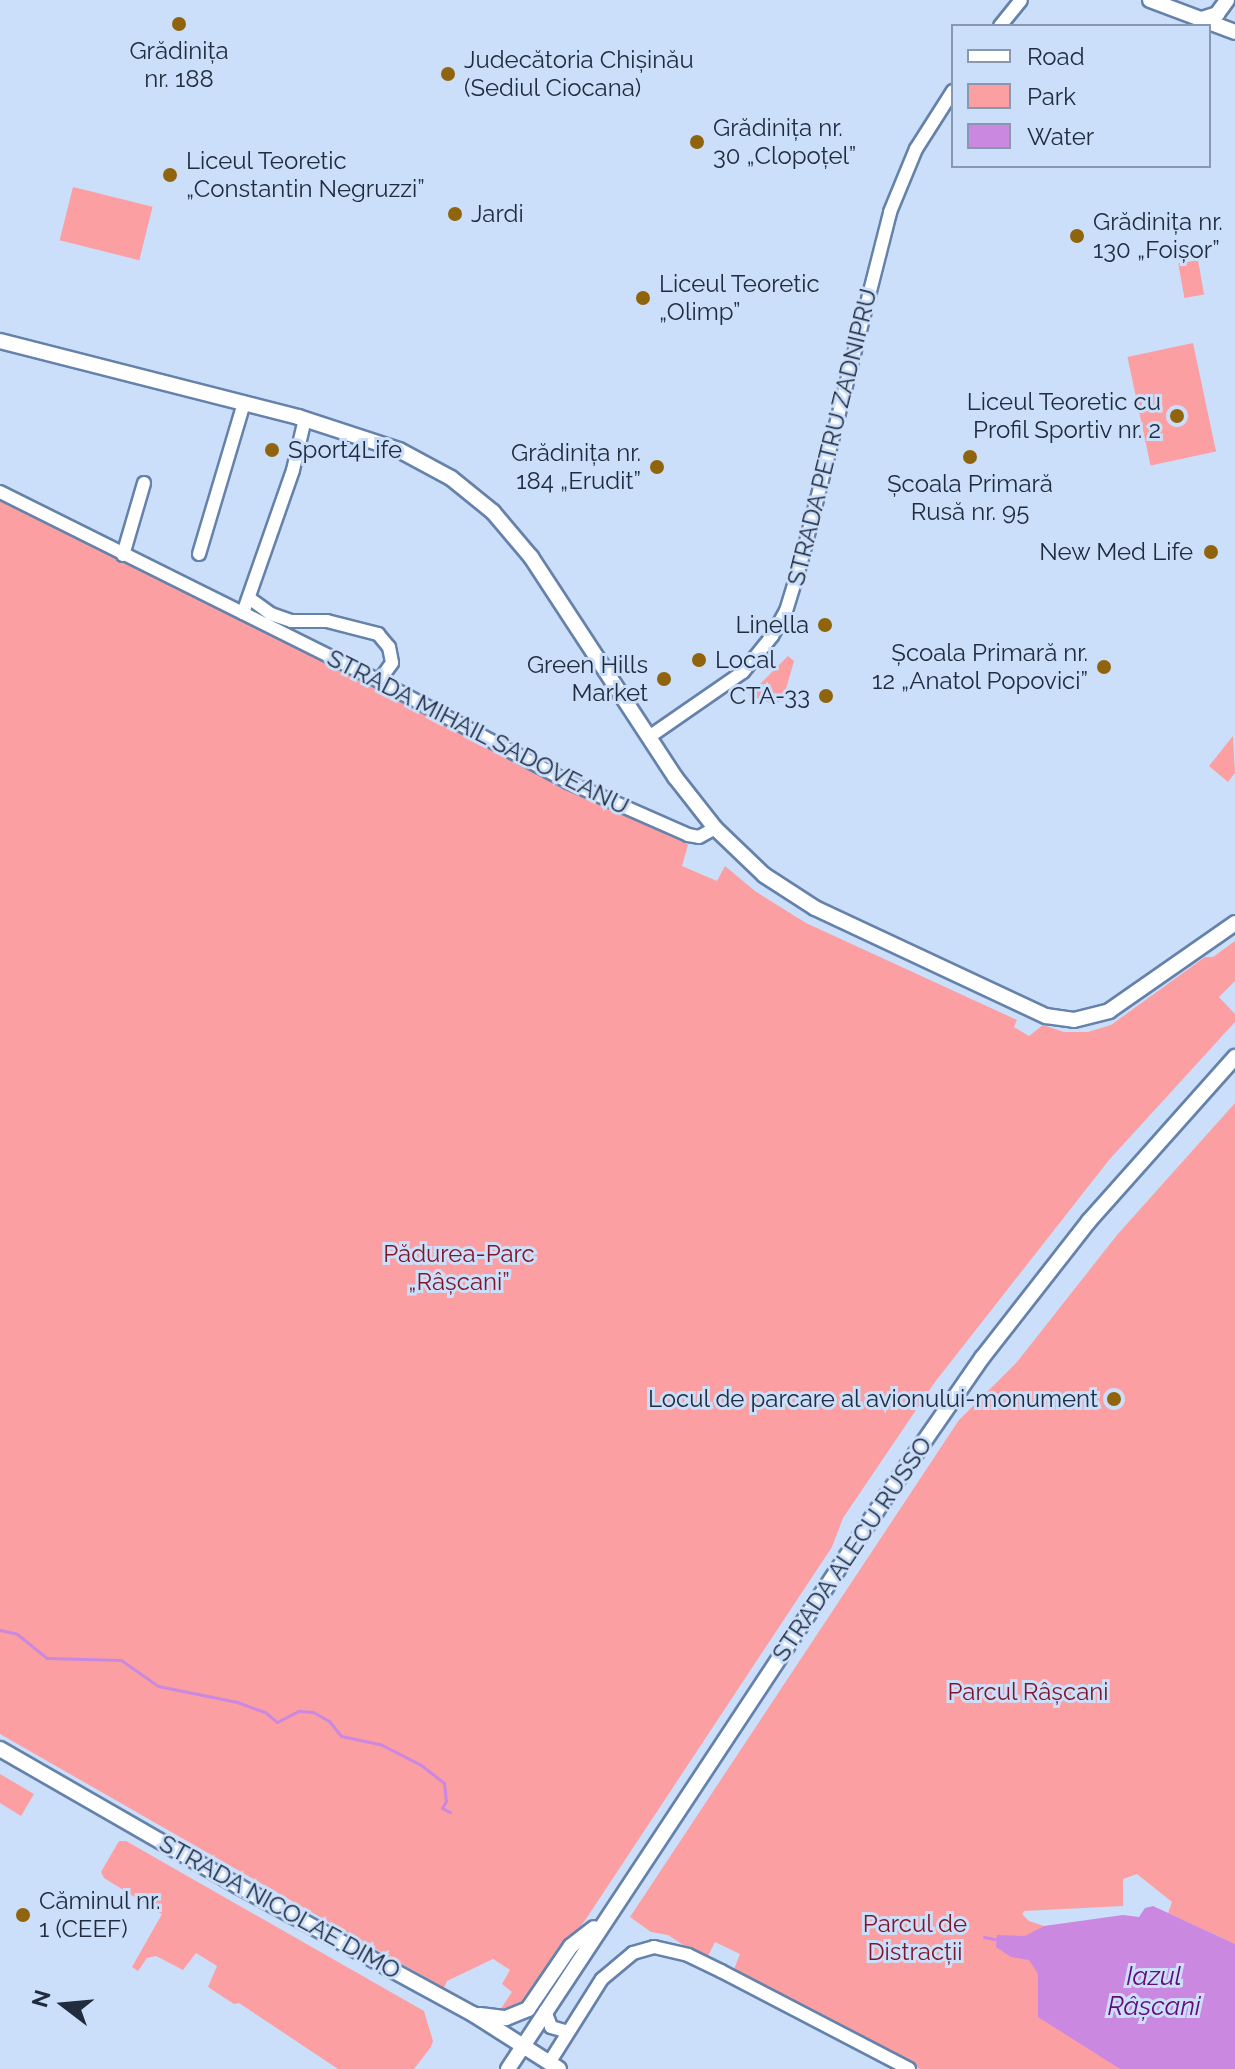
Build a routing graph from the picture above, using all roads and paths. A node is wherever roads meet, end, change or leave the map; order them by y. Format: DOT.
graph roads {
  1 [pos="1021,0"];
  2 [pos="1150,0"];
  3 [pos="1227,0"];
  4 [pos="1202,19"];
  5 [pos="1002,24"];
  6 [pos="1235,32"];
  7 [pos="951,94"];
  8 [pos="0,341"];
  9 [pos="244,403"];
  10 [pos="305,419"];
  11 [pos="144,483"];
  12 [pos="0,492"];
  13 [pos="199,554"];
  14 [pos="123,555"];
  15 [pos="249,598"];
  16 [pos="243,613"];
  17 [pos="379,681"];
  18 [pos="649,737"];
  19 [pos="715,828"];
  20 [pos="1235,923"];
  21 [pos="1235,1057"];
  22 [pos="0,1749"];
  23 [pos="607,1918"];
  24 [pos="545,2011"];
  25 [pos="473,2014"];
  26 [pos="571,2027"];
  27 [pos="523,2045"];
  28 [pos="554,2066"];
  29 [pos="508,2069"];
  30 [pos="909,2069"];
  1 -- 5 [label="street"];
  2 -- 4 [label="main road"];
  3 -- 4 [label="main road"];
  4 -- 6 [label="main road"];
  7 -- 18 [label="street, STRADA PETRU ZADNIPRU"];
  8 -- 9 [label="main road"];
  9 -- 10 [label="main road"];
  9 -- 13 [label="street"];
  10 -- 15 [label="street"];
  10 -- 18 [label="main road"];
  11 -- 14 [label="street"];
  12 -- 14 [label="street, STRADA MIHAIL SADOVEANU"];
  14 -- 16 [label="street, STRADA MIHAIL SADOVEANU"];
  15 -- 16 [label="street"];
  15 -- 17 [label="street"];
  16 -- 17 [label="street, STRADA MIHAIL SADOVEANU"];
  17 -- 19 [label="street, STRADA MIHAIL SADOVEANU"];
  18 -- 19 [label="main road"];
  19 -- 20 [label="main road"];
  21 -- 23 [label="main road, STRADA ALECU RUSSO"];
  22 -- 25 [label="main road, STRADA NICOLAE DIMO"];
  23 -- 24 [label="main road, STRADA ALECU RUSSO"];
  23 -- 25 [label="main road"];
  24 -- 26 [label="street"];
  24 -- 27 [label="main road, STRADA ALECU RUSSO"];
  25 -- 27 [label="main road, STRADA NICOLAE DIMO"];
  26 -- 28 [label="street"];
  26 -- 30 [label="street"];
  27 -- 28 [label="main road, STRADA NICOLAE DIMO"];
  27 -- 29 [label="main road, STRADA ALECU RUSSO"];
}
